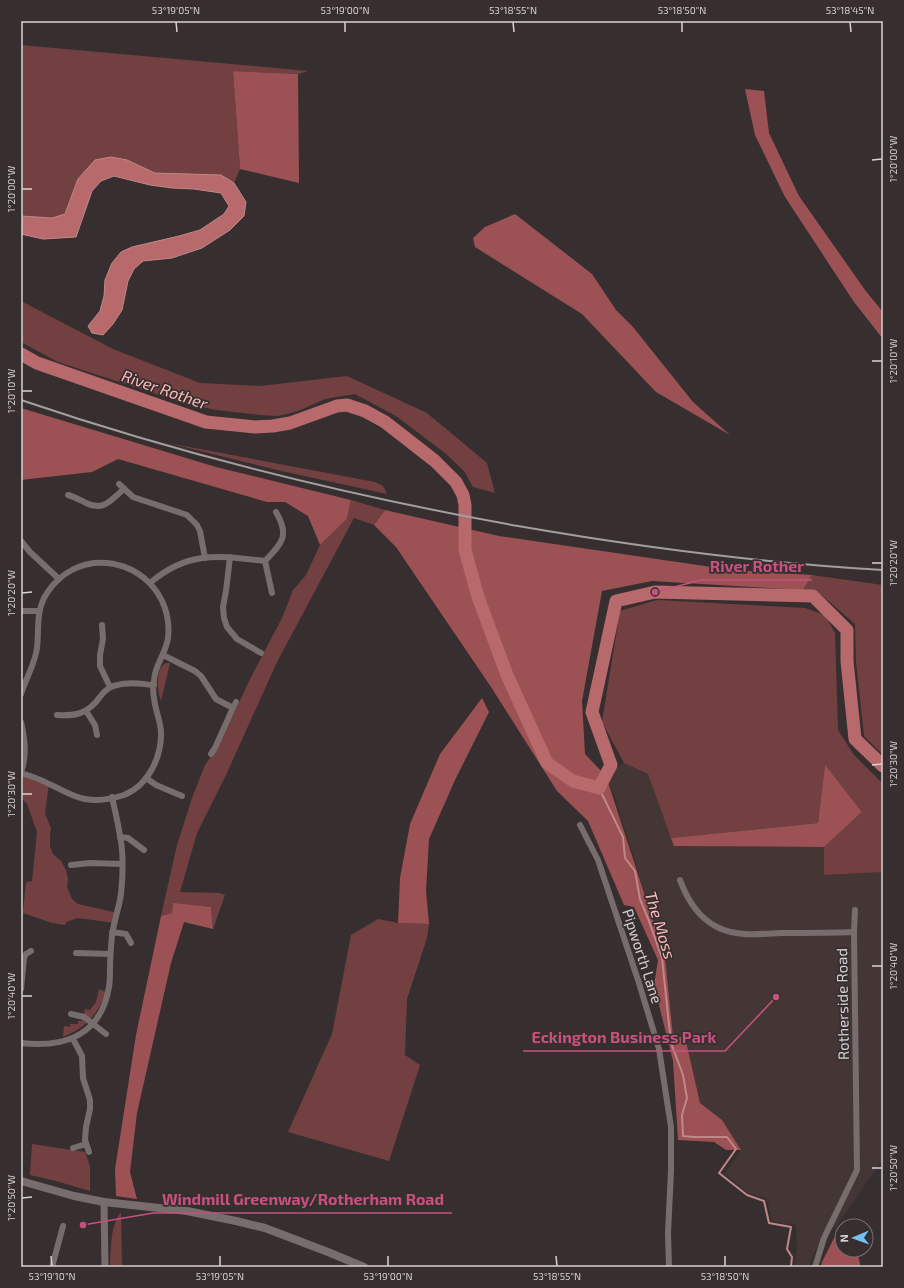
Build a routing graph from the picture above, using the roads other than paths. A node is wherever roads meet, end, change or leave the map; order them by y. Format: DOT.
graph roads {
  1 [pos="119,484"];
  2 [pos="124,490"];
  3 [pos="68,495"];
  4 [pos="276,512"];
  5 [pos="21,541"];
  6 [pos="205,558"];
  7 [pos="230,558"];
  8 [pos="265,561"];
  9 [pos="59,578"];
  10 [pos="150,583"];
  11 [pos="272,593"];
  12 [pos="21,611"];
  13 [pos="39,611"];
  14 [pos="102,625"];
  15 [pos="261,653"];
  16 [pos="163,655"];
  17 [pos="23,682"];
  18 [pos="154,685"];
  19 [pos="110,687"];
  20 [pos="21,694"];
  21 [pos="236,702"];
  22 [pos="233,708"];
  23 [pos="86,711"];
  24 [pos="57,715"];
  25 [pos="21,722"];
  26 [pos="97,735"];
  27 [pos="211,754"];
  28 [pos="21,772"];
  29 [pos="146,778"];
  30 [pos="182,796"];
  31 [pos="112,797"];
  32 [pos="580,825"];
  33 [pos="120,836"];
  34 [pos="144,850"];
  35 [pos="122,864"];
  36 [pos="71,865"];
  37 [pos="680,880"];
  38 [pos="855,910"];
  39 [pos="112,932"];
  40 [pos="854,932"];
  41 [pos="131,942"];
  42 [pos="32,951"];
  43 [pos="76,953"];
  44 [pos="110,954"];
  45 [pos="21,988"];
  46 [pos="70,1014"];
  47 [pos="92,1024"];
  48 [pos="106,1034"];
  49 [pos="73,1039"];
  50 [pos="21,1043"];
  51 [pos="86,1144"];
  52 [pos="73,1148"];
  53 [pos="89,1152"];
  54 [pos="21,1181"];
  55 [pos="104,1202"];
  56 [pos="63,1226"];
  57 [pos="52,1267"];
  58 [pos="105,1267"];
  59 [pos="364,1267"];
  60 [pos="669,1267"];
  61 [pos="815,1267"];
  1 -- 2 [label="street"];
  2 -- 3 [label="street"];
  2 -- 6 [label="street"];
  4 -- 8 [label="street"];
  5 -- 9 [label="street"];
  6 -- 7 [label="street"];
  6 -- 10 [label="street"];
  7 -- 8 [label="street"];
  7 -- 15 [label="street"];
  8 -- 11 [label="street"];
  9 -- 10 [label="street"];
  9 -- 13 [label="street"];
  10 -- 16 [label="street"];
  12 -- 13 [label="street"];
  13 -- 17 [label="street"];
  14 -- 19 [label="street"];
  16 -- 18 [label="street"];
  16 -- 22 [label="street"];
  17 -- 20 [label="street"];
  18 -- 19 [label="street"];
  18 -- 29 [label="street"];
  19 -- 23 [label="street"];
  21 -- 22 [label="street"];
  22 -- 27 [label="street"];
  23 -- 24 [label="street"];
  23 -- 26 [label="street"];
  25 -- 28 [label="street"];
  28 -- 31 [label="street"];
  29 -- 30 [label="street"];
  29 -- 31 [label="street"];
  31 -- 33 [label="street"];
  32 -- 60 [label="street, Pipworth Lane"];
  33 -- 34 [label="street"];
  33 -- 35 [label="street"];
  35 -- 36 [label="street"];
  35 -- 39 [label="street"];
  37 -- 40 [label="street, Rotherside Road"];
  38 -- 40 [label="street"];
  39 -- 41 [label="street"];
  39 -- 44 [label="street"];
  40 -- 61 [label="street, Rotherside Road"];
  42 -- 45 [label="street"];
  43 -- 44 [label="street"];
  44 -- 47 [label="street"];
  46 -- 47 [label="street"];
  47 -- 48 [label="street"];
  47 -- 49 [label="street"];
  49 -- 50 [label="street"];
  49 -- 51 [label="street"];
  51 -- 52 [label="street"];
  51 -- 53 [label="street"];
  54 -- 55 [label="main road"];
  55 -- 58 [label="street"];
  55 -- 59 [label="main road"];
  56 -- 57 [label="street"];
}
